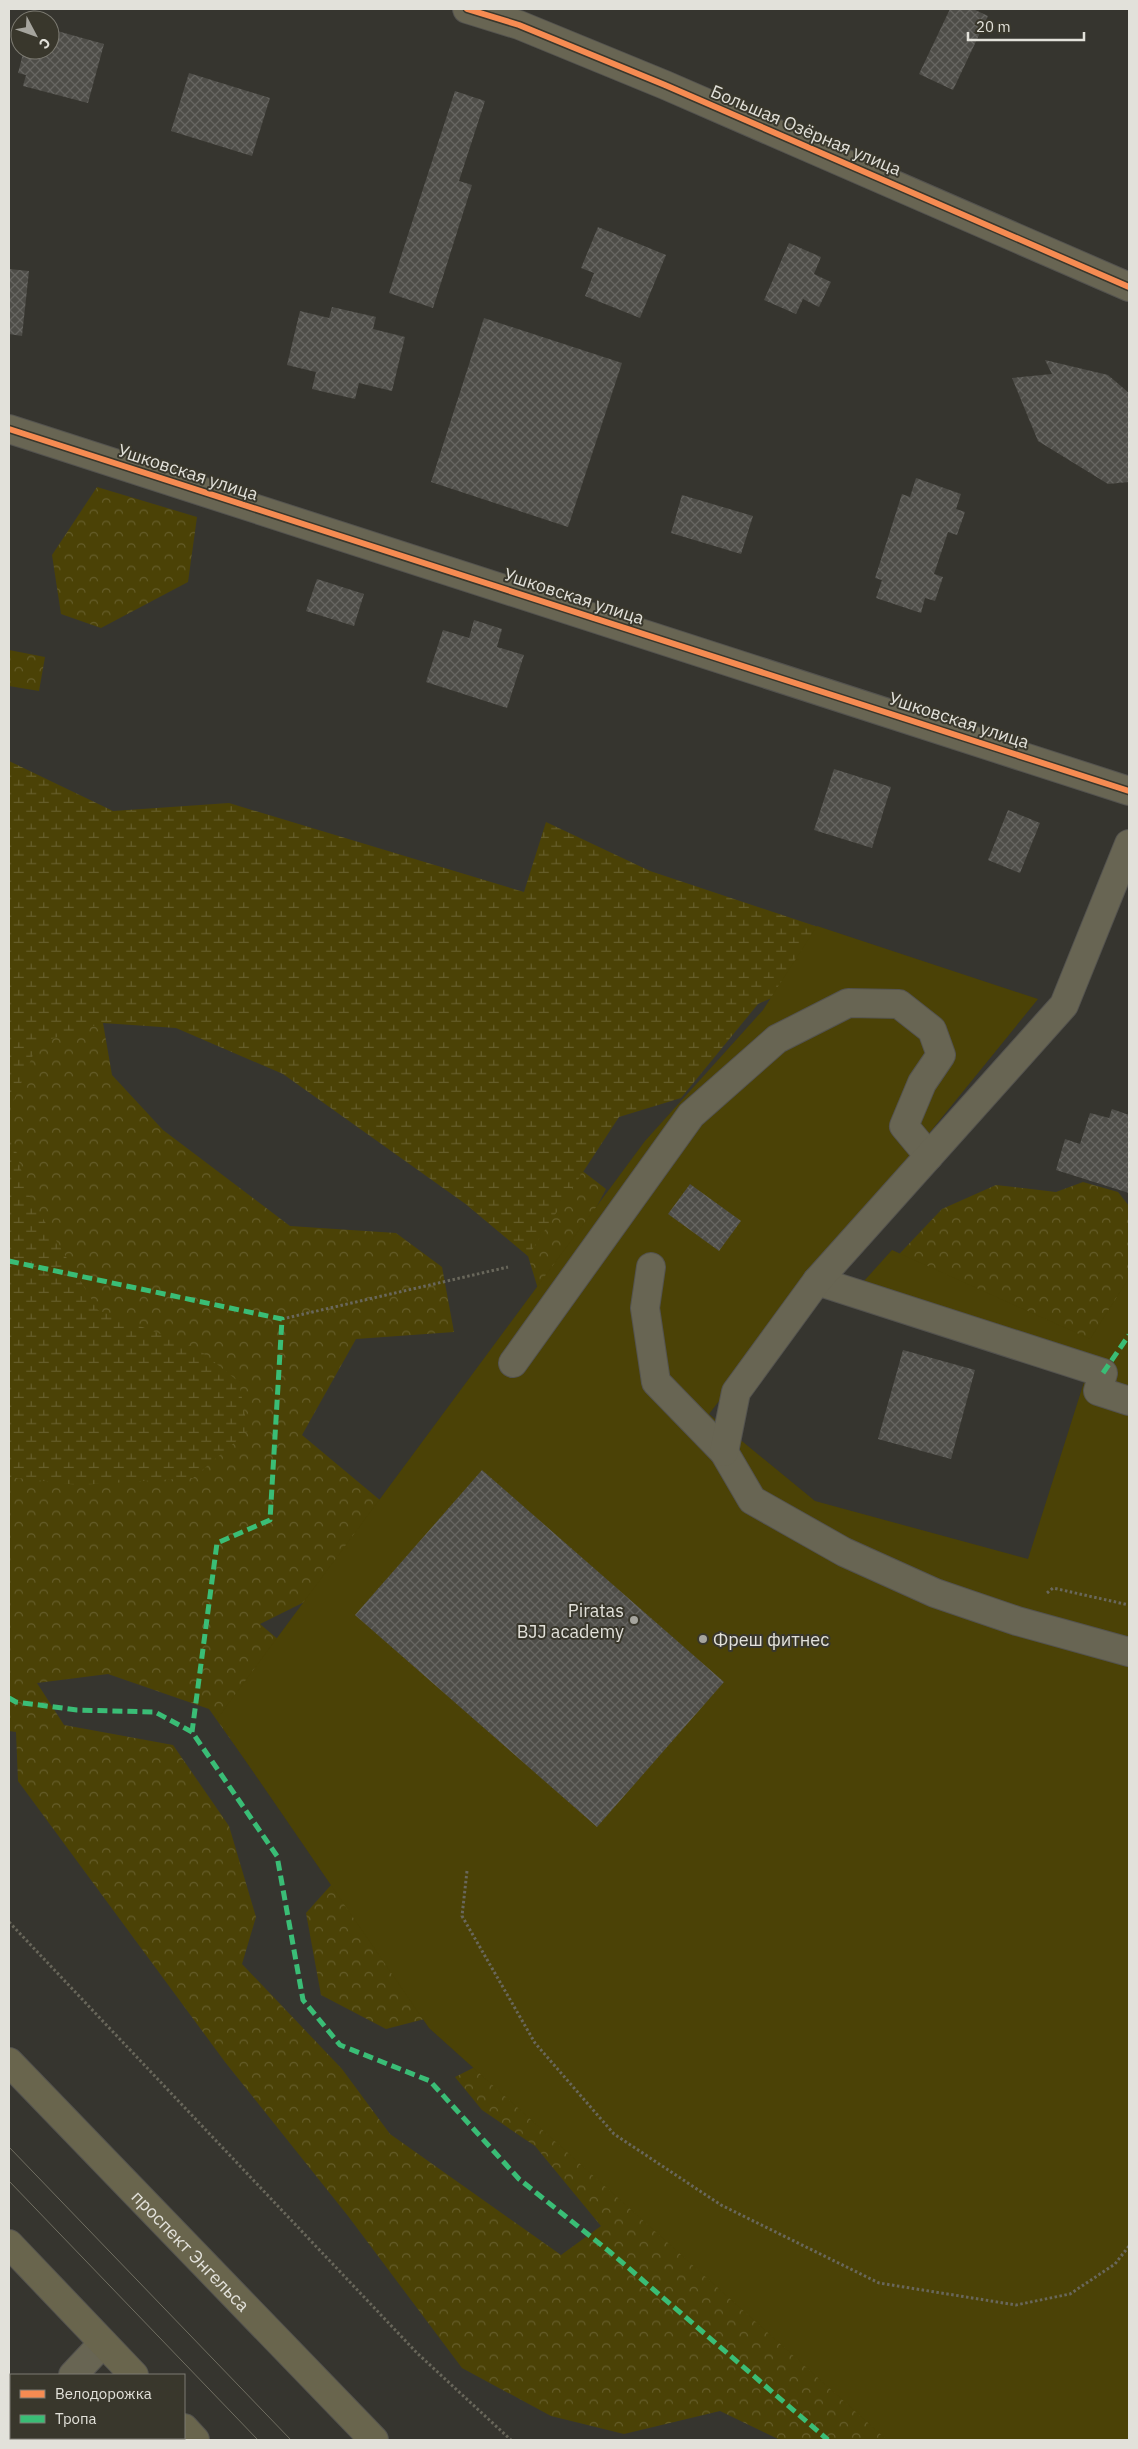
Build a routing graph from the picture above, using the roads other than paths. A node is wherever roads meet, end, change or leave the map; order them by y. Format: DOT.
graph roads {
  1 [pos="467,9"];
  2 [pos="1129,287"];
  3 [pos="9,430"];
  4 [pos="1129,791"];
  5 [pos="1129,844"];
  6 [pos="929,1156"];
  7 [pos="651,1267"];
  8 [pos="817,1281"];
  9 [pos="513,1363"];
  10 [pos="1129,1401"];
  11 [pos="724,1452"];
  12 [pos="1129,1652"];
  13 [pos="9,2062"];
  14 [pos="9,2244"];
  15 [pos="103,2343"];
  16 [pos="74,2374"];
  17 [pos="133,2374"];
  18 [pos="185,2429"];
  19 [pos="195,2440"];
  20 [pos="374,2440"];
  1 -- 2 [label="street, Большая Озёрная улица"];
  3 -- 4 [label="street, Ушковская улица"];
  5 -- 6 [label="street"];
  6 -- 8 [label="street"];
  6 -- 9 [label="street"];
  7 -- 11 [label="street"];
  8 -- 10 [label="street"];
  8 -- 11 [label="street"];
  11 -- 12 [label="street"];
  13 -- 20 [label="main road, проспект Энгельса"];
  14 -- 15 [label="main road"];
  15 -- 16 [label="street"];
  15 -- 17 [label="main road"];
  18 -- 19 [label="main road"];
}
